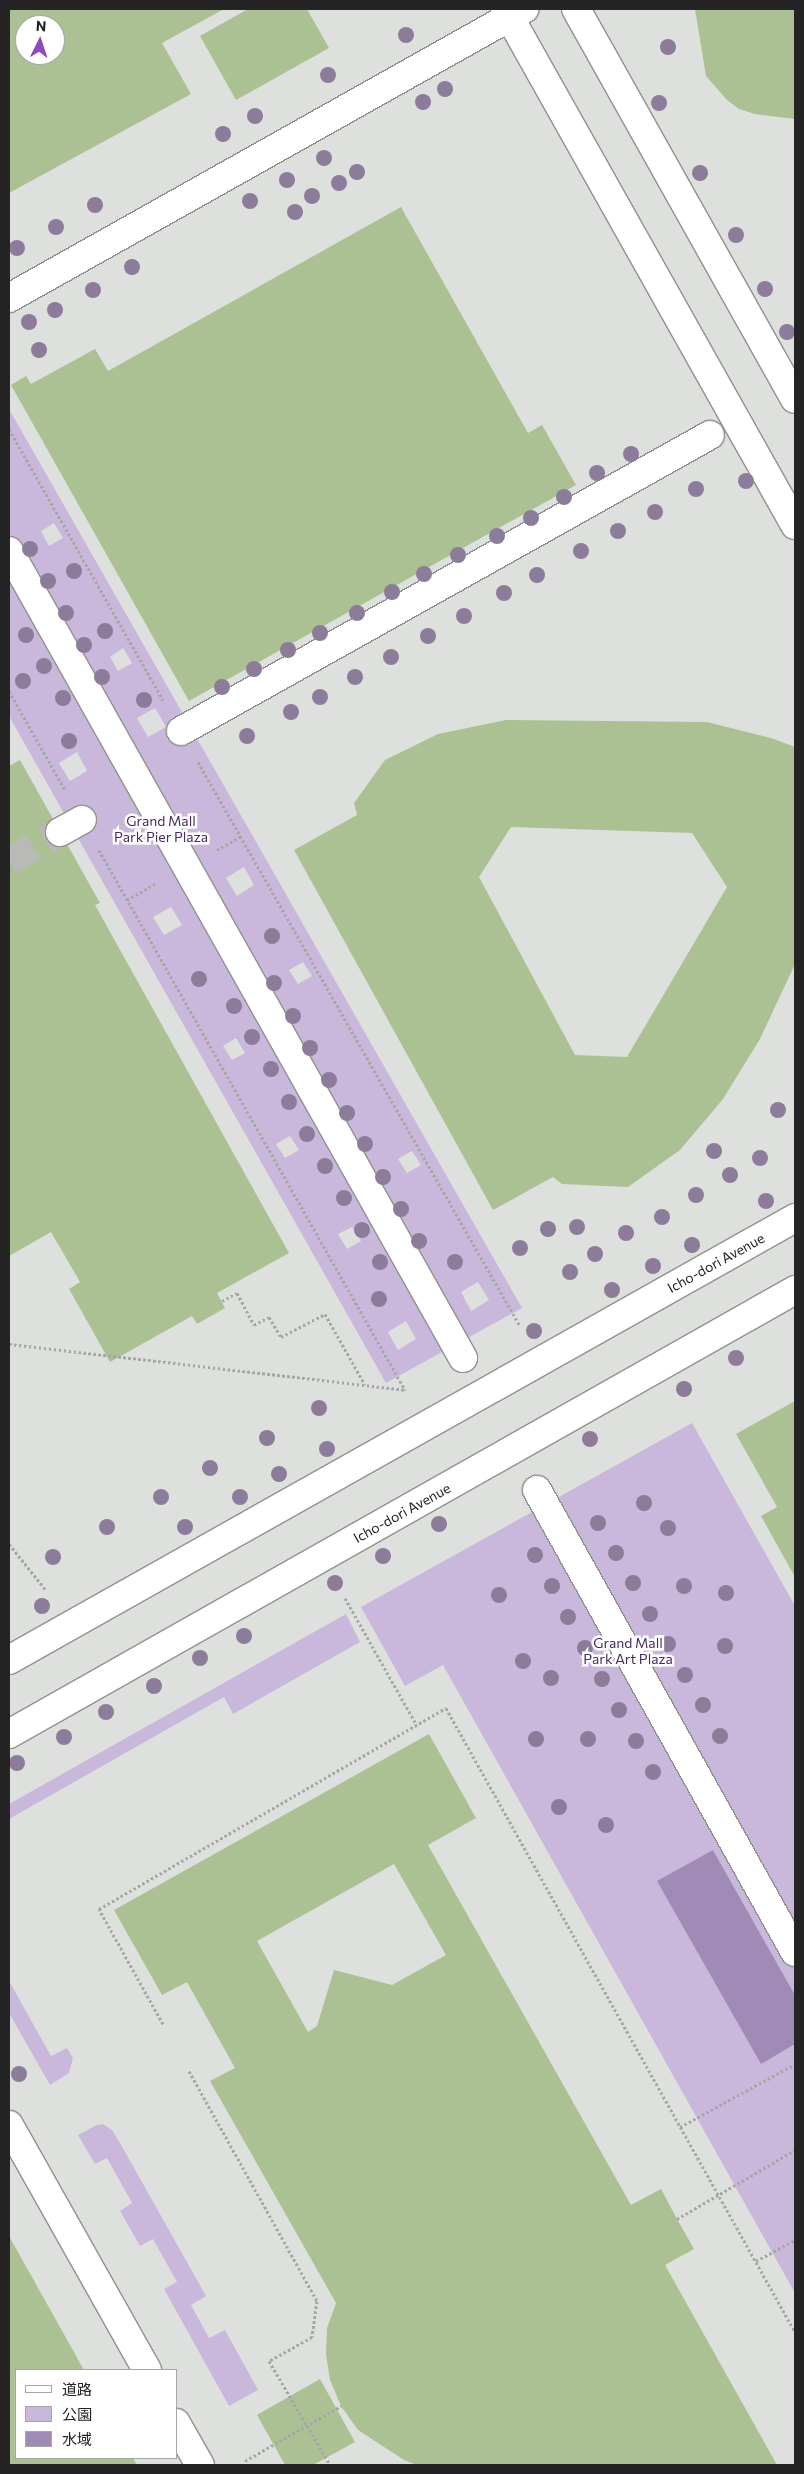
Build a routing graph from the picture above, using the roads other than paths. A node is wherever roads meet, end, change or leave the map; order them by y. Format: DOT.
graph roads {
  1 [pos="576,9"];
  2 [pos="513,12"];
  3 [pos="9,298"];
  4 [pos="795,399"];
  5 [pos="710,435"];
  6 [pos="795,525"];
  7 [pos="9,551"];
  8 [pos="181,731"];
  9 [pos="795,1218"];
  10 [pos="795,1290"];
  11 [pos="463,1358"];
  12 [pos="537,1490"];
  13 [pos="9,1660"];
  14 [pos="9,1734"];
  15 [pos="795,1952"];
  16 [pos="9,2124"];
  17 [pos="146,2369"];
  18 [pos="178,2426"];
  19 [pos="200,2465"];
  1 -- 4 [label="street"];
  2 -- 3 [label="street"];
  2 -- 6 [label="street"];
  5 -- 8 [label="street"];
  7 -- 11 [label="street"];
  9 -- 13 [label="street, Icho-dori Avenue"];
  10 -- 14 [label="street, Icho-dori Avenue"];
  12 -- 15 [label="street"];
  16 -- 17 [label="street"];
  18 -- 19 [label="street"];
}
